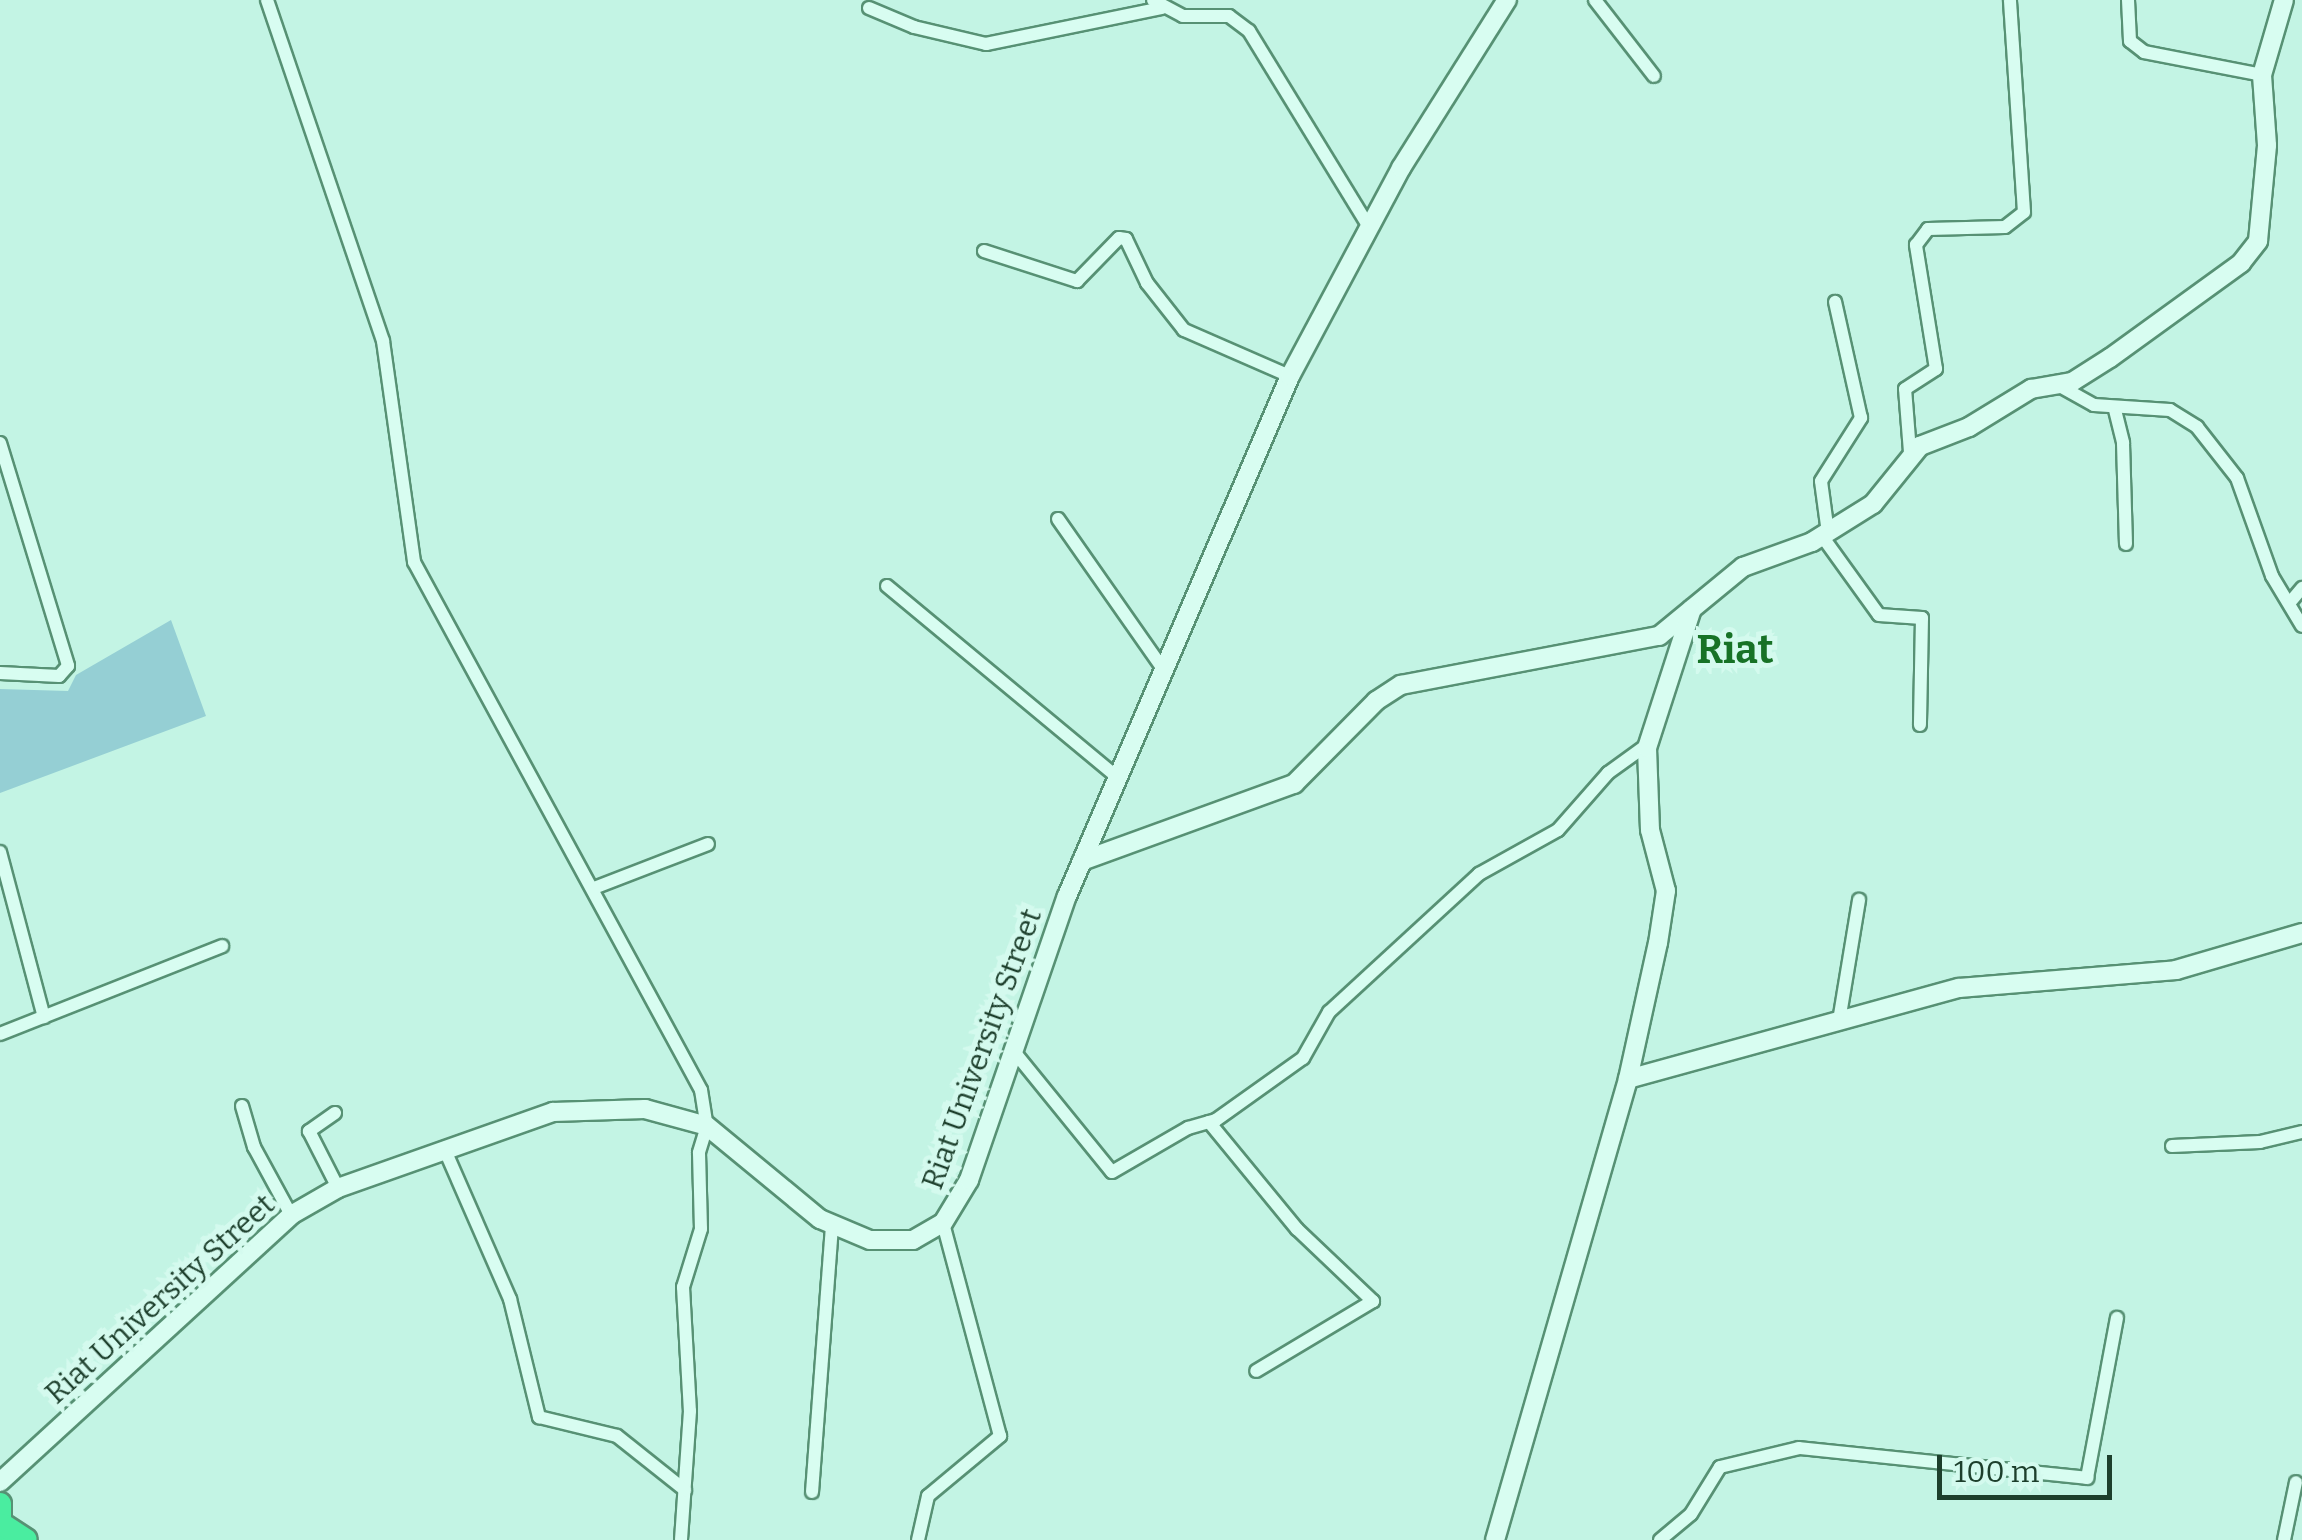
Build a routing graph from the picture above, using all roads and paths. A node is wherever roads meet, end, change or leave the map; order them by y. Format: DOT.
graph roads {
  1 [pos="267,0"];
  2 [pos="1506,0"];
  3 [pos="1595,0"];
  4 [pos="2010,0"];
  5 [pos="2128,0"];
  6 [pos="2284,0"];
  7 [pos="1158,4"];
  8 [pos="869,8"];
  9 [pos="2262,75"];
  10 [pos="1654,76"];
  11 [pos="1368,225"];
  12 [pos="984,251"];
  13 [pos="1835,302"];
  14 [pos="1290,376"];
  15 [pos="2058,385"];
  16 [pos="2115,410"];
  17 [pos="0,443"];
  18 [pos="1910,452"];
  19 [pos="1058,519"];
  20 [pos="1825,534"];
  21 [pos="2126,544"];
  22 [pos="887,586"];
  23 [pos="2302,588"];
  24 [pos="2292,600"];
  25 [pos="1694,604"];
  26 [pos="2302,626"];
  27 [pos="1163,669"];
  28 [pos="0,673"];
  29 [pos="1920,725"];
  30 [pos="1648,744"];
  31 [pos="1117,777"];
  32 [pos="708,844"];
  33 [pos="0,852"];
  34 [pos="1082,860"];
  35 [pos="594,888"];
  36 [pos="1859,900"];
  37 [pos="2302,934"];
  38 [pos="222,946"];
  39 [pos="44,1017"];
  40 [pos="1840,1021"];
  41 [pos="0,1034"];
  42 [pos="1016,1054"];
  43 [pos="1628,1079"];
  44 [pos="242,1106"];
  45 [pos="335,1113"];
  46 [pos="1209,1122"];
  47 [pos="708,1126"];
  48 [pos="2302,1132"];
  49 [pos="2172,1146"];
  50 [pos="444,1148"];
  51 [pos="338,1188"];
  52 [pos="291,1215"];
  53 [pos="943,1223"];
  54 [pos="832,1227"];
  55 [pos="2117,1318"];
  56 [pos="1256,1371"];
  57 [pos="0,1482"];
  58 [pos="2296,1482"];
  59 [pos="685,1490"];
  60 [pos="812,1492"];
  61 [pos="1,1521"];
  62 [pos="26,1540"];
  63 [pos="681,1540"];
  64 [pos="918,1540"];
  65 [pos="1494,1540"];
  66 [pos="1660,1540"];
  67 [pos="2284,1540"];
  1 -- 35 [label="street"];
  2 -- 11 [label="street, Riat University Street"];
  3 -- 10 [label="street"];
  4 -- 18 [label="street"];
  5 -- 9 [label="street"];
  6 -- 9 [label="street"];
  7 -- 8 [label="street"];
  7 -- 11 [label="street"];
  9 -- 15 [label="street"];
  11 -- 14 [label="street, Riat University Street"];
  12 -- 14 [label="street"];
  13 -- 20 [label="street"];
  14 -- 27 [label="street, Riat University Street"];
  15 -- 16 [label="street"];
  15 -- 18 [label="street"];
  16 -- 21 [label="street"];
  16 -- 24 [label="street"];
  17 -- 28 [label="street"];
  18 -- 20 [label="street"];
  19 -- 27 [label="street"];
  20 -- 25 [label="street"];
  20 -- 29 [label="street"];
  22 -- 31 [label="street"];
  23 -- 24 [label="street"];
  24 -- 26 [label="street"];
  25 -- 30 [label="street"];
  25 -- 34 [label="street"];
  27 -- 31 [label="street, Riat University Street"];
  30 -- 43 [label="street"];
  30 -- 46 [label="street"];
  31 -- 34 [label="street, Riat University Street"];
  32 -- 35 [label="street"];
  33 -- 39 [label="street"];
  34 -- 42 [label="street, Riat University Street"];
  35 -- 47 [label="street"];
  36 -- 40 [label="street"];
  37 -- 40 [label="street"];
  38 -- 39 [label="street"];
  39 -- 41 [label="street"];
  40 -- 43 [label="street"];
  42 -- 46 [label="street"];
  42 -- 53 [label="street, Riat University Street"];
  43 -- 65 [label="street"];
  44 -- 52 [label="street"];
  45 -- 51 [label="street"];
  46 -- 56 [label="street"];
  47 -- 50 [label="street, Riat University Street"];
  47 -- 54 [label="street, Riat University Street"];
  47 -- 59 [label="street"];
  48 -- 49 [label="street"];
  50 -- 51 [label="street, Riat University Street"];
  50 -- 59 [label="street"];
  51 -- 52 [label="street, Riat University Street"];
  52 -- 57 [label="street, Riat University Street"];
  53 -- 54 [label="street, Riat University Street"];
  53 -- 64 [label="street"];
  54 -- 60 [label="street"];
  55 -- 66 [label="street"];
  58 -- 67 [label="street"];
  59 -- 63 [label="street"];
  61 -- 62 [label="highway"];
}
